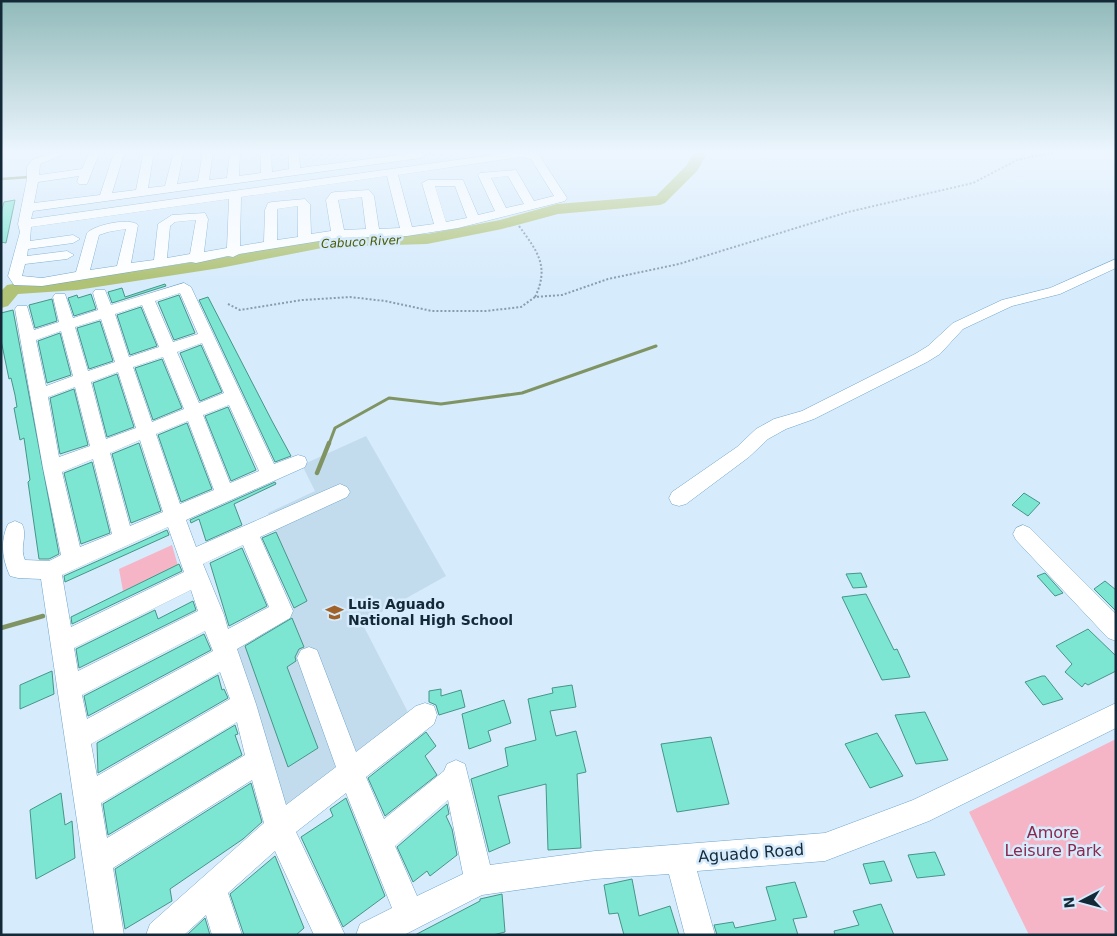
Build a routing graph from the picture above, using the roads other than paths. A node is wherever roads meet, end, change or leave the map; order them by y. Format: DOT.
graph roads {
  1 [pos="235,194"];
  2 [pos="29,195"];
  3 [pos="78,195"];
  4 [pos="117,195"];
  5 [pos="231,195"];
  6 [pos="345,195"];
  7 [pos="367,195"];
  8 [pos="398,195"];
  9 [pos="432,195"];
  10 [pos="464,195"];
  11 [pos="493,195"];
  12 [pos="525,195"];
  13 [pos="559,195"];
  14 [pos="105,196"];
  15 [pos="76,200"];
  16 [pos="531,206"];
  17 [pos="26,208"];
  18 [pos="502,214"];
  19 [pos="474,220"];
  20 [pos="92,224"];
  21 [pos="441,226"];
  22 [pos="25,228"];
  23 [pos="373,232"];
  24 [pos="407,232"];
  25 [pos="338,234"];
  26 [pos="73,239"];
  27 [pos="305,240"];
  28 [pos="22,246"];
  29 [pos="270,246"];
  30 [pos="233,253"];
  31 [pos="67,255"];
  32 [pos="196,259"];
  33 [pos="19,260"];
  34 [pos="160,263"];
  35 [pos="1116,263"];
  36 [pos="123,269"];
  37 [pos="82,276"];
  38 [pos="60,297"];
  39 [pos="147,299"];
  40 [pos="103,302"];
  41 [pos="22,309"];
  42 [pos="66,324"];
  43 [pos="206,336"];
  44 [pos="28,337"];
  45 [pos="167,350"];
  46 [pos="124,364"];
  47 [pos="81,379"];
  48 [pos="39,394"];
  49 [pos="234,396"];
  50 [pos="194,413"];
  51 [pos="146,431"];
  52 [pos="99,450"];
  53 [pos="298,462"];
  54 [pos="52,468"];
  55 [pos="269,473"];
  56 [pos="224,492"];
  57 [pos="340,492"];
  58 [pos="679,498"];
  59 [pos="174,515"];
  60 [pos="15,530"];
  61 [pos="248,534"];
  62 [pos="1023,534"];
  63 [pos="123,538"];
  64 [pos="73,560"];
  65 [pos="194,568"];
  66 [pos="50,570"];
  67 [pos="213,615"];
  68 [pos="1116,630"];
  69 [pos="62,643"];
  70 [pos="226,650"];
  71 [pos="309,658"];
  72 [pos="69,689"];
  73 [pos="244,704"];
  74 [pos="425,715"];
  75 [pos="1116,715"];
  76 [pos="77,738"];
  77 [pos="259,761"];
  78 [pos="351,772"];
  79 [pos="86,797"];
  80 [pos="279,828"];
  81 [pos="378,842"];
  82 [pos="679,858"];
  83 [pos="97,861"];
  84 [pos="479,881"];
  85 [pos="212,888"];
  86 [pos="410,915"];
  87 [pos="109,935"];
  88 [pos="161,935"];
  89 [pos="227,935"];
  90 [pos="330,935"];
  91 [pos="371,935"];
  92 [pos="700,935"];
  1 -- 30 [label="street"];
  2 -- 17 [label="street"];
  3 -- 15 [label="street"];
  4 -- 14 [label="street"];
  5 -- 22 [label="street"];
  6 -- 25 [label="street"];
  7 -- 23 [label="street"];
  8 -- 24 [label="street"];
  9 -- 21 [label="street"];
  10 -- 19 [label="street"];
  11 -- 18 [label="street"];
  12 -- 16 [label="street"];
  13 -- 16 [label="street"];
  14 -- 15 [label="street"];
  15 -- 17 [label="street"];
  16 -- 18 [label="street"];
  17 -- 22 [label="street"];
  18 -- 19 [label="street"];
  19 -- 21 [label="street"];
  20 -- 22 [label="street"];
  21 -- 24 [label="street"];
  22 -- 28 [label="street"];
  23 -- 24 [label="street"];
  23 -- 25 [label="street"];
  25 -- 27 [label="street"];
  26 -- 28 [label="street"];
  27 -- 29 [label="street"];
  27 -- 29 [label="street"];
  28 -- 33 [label="street"];
  29 -- 30 [label="street"];
  30 -- 32 [label="street"];
  31 -- 33 [label="street"];
  32 -- 34 [label="street"];
  32 -- 34 [label="street"];
  33 -- 37 [label="street"];
  34 -- 36 [label="street"];
  35 -- 58 [label="street"];
  36 -- 37 [label="street"];
  36 -- 37 [label="street"];
  38 -- 42 [label="street"];
  39 -- 40 [label="street"];
  39 -- 43 [label="street"];
  39 -- 45 [label="street"];
  40 -- 42 [label="street"];
  40 -- 46 [label="street"];
  41 -- 44 [label="street"];
  42 -- 44 [label="street"];
  42 -- 47 [label="street"];
  43 -- 45 [label="street"];
  43 -- 49 [label="street"];
  44 -- 48 [label="street"];
  45 -- 46 [label="street"];
  45 -- 50 [label="street"];
  46 -- 47 [label="street"];
  46 -- 51 [label="street"];
  47 -- 48 [label="street"];
  47 -- 52 [label="street"];
  48 -- 54 [label="street"];
  49 -- 50 [label="street"];
  49 -- 55 [label="street"];
  50 -- 51 [label="street"];
  50 -- 56 [label="street"];
  51 -- 52 [label="street"];
  51 -- 59 [label="street"];
  52 -- 54 [label="street"];
  52 -- 63 [label="street"];
  53 -- 55 [label="street"];
  54 -- 64 [label="street"];
  55 -- 56 [label="street"];
  56 -- 59 [label="street"];
  57 -- 61 [label="street"];
  59 -- 63 [label="street"];
  59 -- 65 [label="street"];
  60 -- 66 [label="street"];
  61 -- 65 [label="street"];
  61 -- 70 [label="street"];
  62 -- 68 [label="street"];
  63 -- 64 [label="street"];
  64 -- 66 [label="street"];
  65 -- 67 [label="street"];
  65 -- 69 [label="street"];
  66 -- 69 [label="street"];
  67 -- 70 [label="street"];
  67 -- 72 [label="street"];
  69 -- 72 [label="street"];
  70 -- 73 [label="street"];
  70 -- 76 [label="street"];
  71 -- 78 [label="street"];
  72 -- 76 [label="street"];
  73 -- 77 [label="street"];
  73 -- 79 [label="street"];
  74 -- 78 [label="street"];
  75 -- 82 [label="street, Aguado Road"];
  76 -- 79 [label="street"];
  77 -- 80 [label="street"];
  77 -- 83 [label="street"];
  78 -- 80 [label="street"];
  78 -- 81 [label="street"];
  79 -- 83 [label="street"];
  80 -- 85 [label="street"];
  80 -- 90 [label="street"];
  81 -- 84 [label="street"];
  81 -- 86 [label="street"];
  82 -- 84 [label="street, Aguado Road"];
  82 -- 92 [label="street"];
  83 -- 87 [label="street"];
  84 -- 86 [label="street, Aguado Road"];
  85 -- 88 [label="street"];
  85 -- 89 [label="street"];
  86 -- 91 [label="street, Aguado Road"];
}
